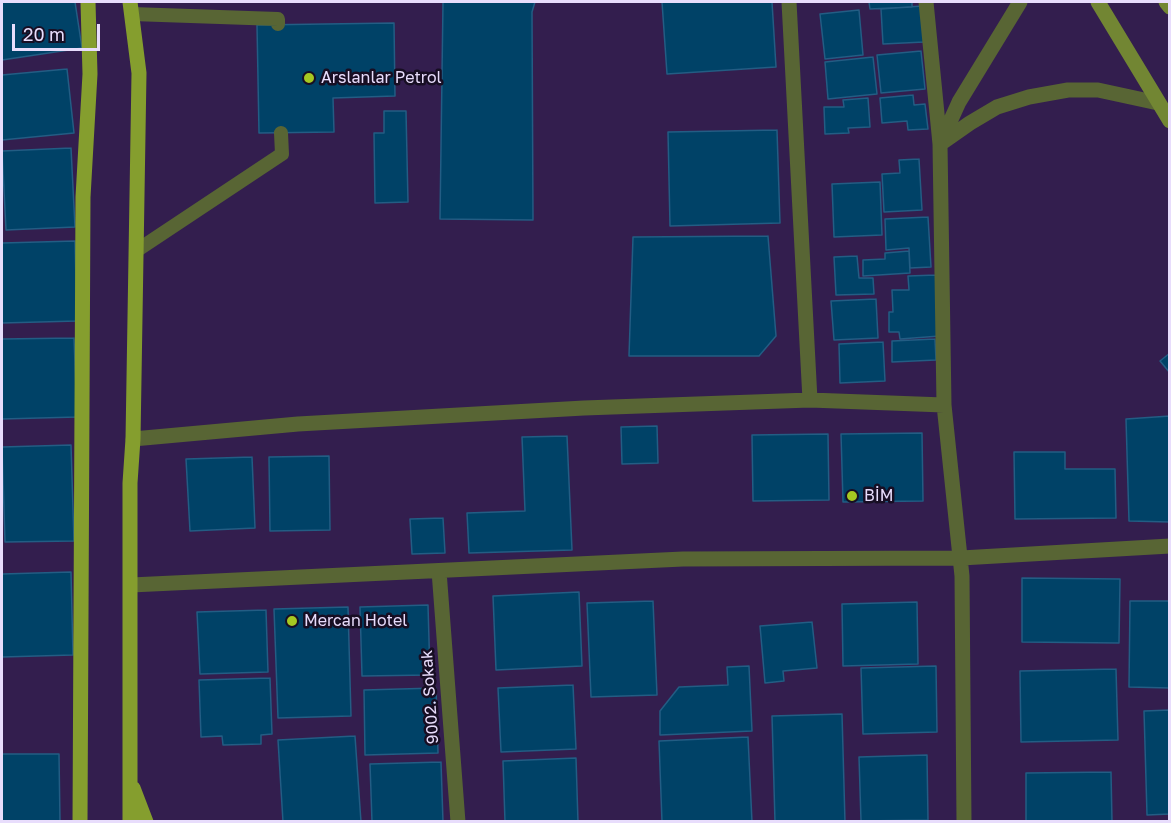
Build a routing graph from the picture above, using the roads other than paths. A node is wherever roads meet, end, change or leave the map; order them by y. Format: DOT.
graph roads {
  1 [pos="88,2"];
  2 [pos="789,2"];
  3 [pos="926,2"];
  4 [pos="1020,2"];
  5 [pos="1098,2"];
  6 [pos="1166,2"];
  7 [pos="1170,7"];
  8 [pos="131,8"];
  9 [pos="278,24"];
  10 [pos="1158,103"];
  11 [pos="1170,121"];
  12 [pos="282,133"];
  13 [pos="940,144"];
  14 [pos="136,250"];
  15 [pos="810,400"];
  16 [pos="944,405"];
  17 [pos="134,439"];
  18 [pos="1170,546"];
  19 [pos="961,558"];
  20 [pos="439,571"];
  21 [pos="131,585"];
  22 [pos="130,780"];
  23 [pos="81,822"];
  24 [pos="130,822"];
  25 [pos="146,822"];
  26 [pos="458,822"];
  27 [pos="964,822"];
  1 -- 23 [label="main road"];
  2 -- 15 [label="street"];
  3 -- 13 [label="street"];
  4 -- 13 [label="street"];
  5 -- 10 [label="main road"];
  6 -- 7 [label="main road"];
  8 -- 9 [label="lane"];
  8 -- 14 [label="main road"];
  10 -- 11 [label="main road"];
  10 -- 13 [label="street"];
  12 -- 14 [label="lane"];
  13 -- 16 [label="street"];
  14 -- 17 [label="main road"];
  15 -- 16 [label="street"];
  15 -- 17 [label="street"];
  16 -- 19 [label="street"];
  17 -- 21 [label="main road"];
  18 -- 19 [label="street"];
  19 -- 20 [label="street"];
  19 -- 27 [label="street"];
  20 -- 21 [label="street"];
  20 -- 26 [label="street, 9002. Sokak"];
  21 -- 22 [label="main road"];
  22 -- 24 [label="main road"];
  22 -- 25 [label="main road"];
}
